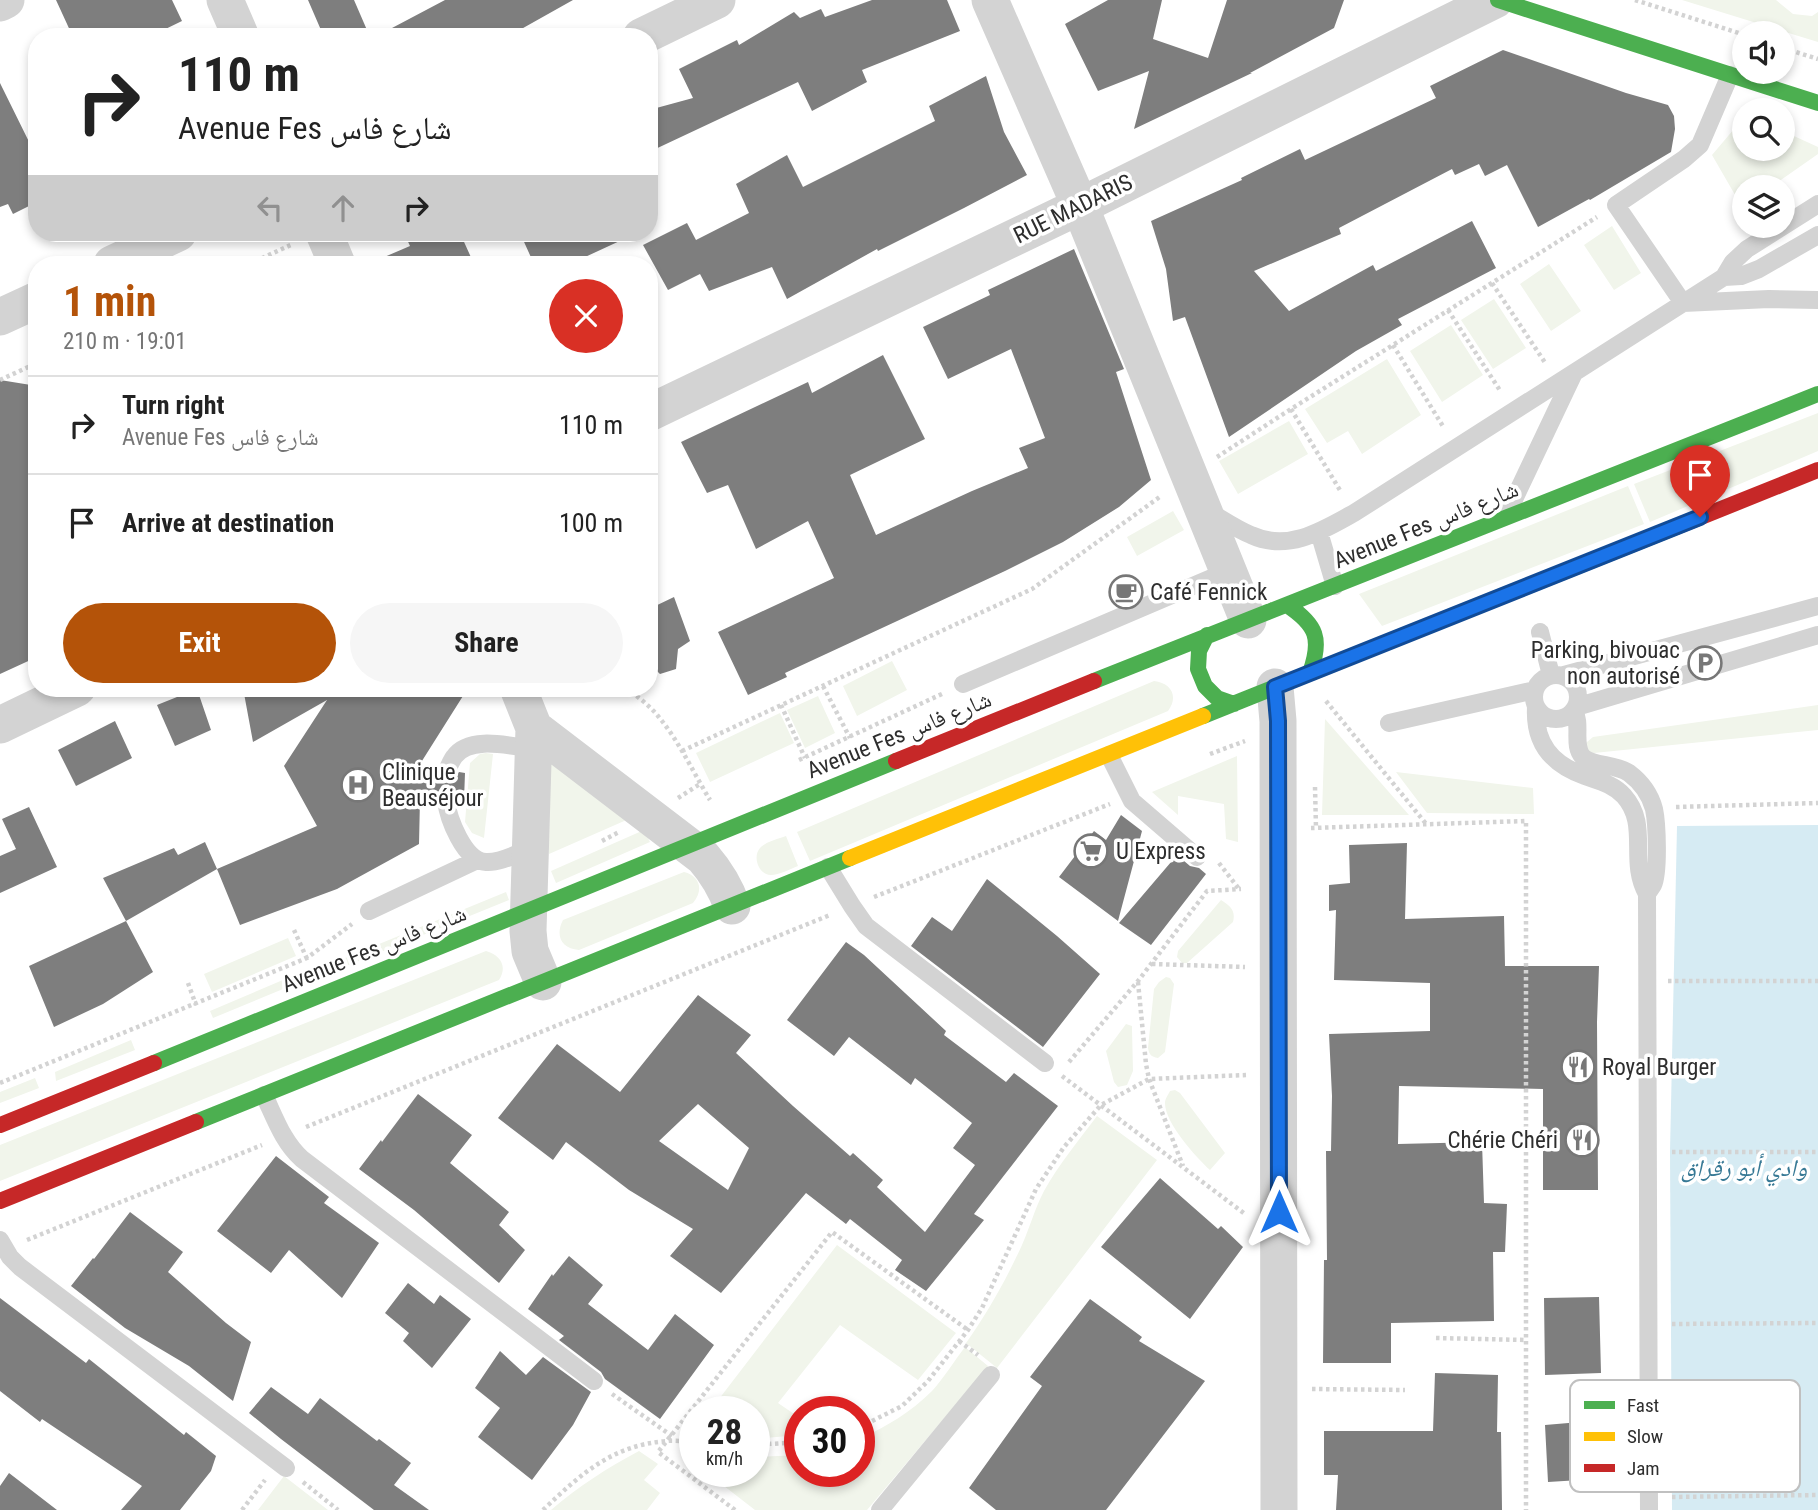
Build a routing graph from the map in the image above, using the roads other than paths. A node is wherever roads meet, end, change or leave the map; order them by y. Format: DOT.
graph roads {
  1 [pos="6,0"];
  2 [pos="225,0"];
  3 [pos="717,0"];
  4 [pos="990,0"];
  5 [pos="1497,0"];
  6 [pos="0,3"];
  7 [pos="237,28"];
  8 [pos="658,29"];
  9 [pos="1730,75"];
  10 [pos="1818,103"];
  11 [pos="1818,204"];
  12 [pos="1080,206"];
  13 [pos="1818,235"];
  14 [pos="159,242"];
  15 [pos="313,242"];
  16 [pos="129,256"];
  17 [pos="328,256"];
  18 [pos="1724,277"];
  19 [pos="1818,300"];
  20 [pos="1683,303"];
  21 [pos="28,304"];
  22 [pos="0,317"];
  23 [pos="1566,378"];
  24 [pos="1818,394"];
  25 [pos="658,409"];
  26 [pos="1818,471"];
  27 [pos="1196,491"];
  28 [pos="1504,519"];
  29 [pos="1320,532"];
  30 [pos="1228,571"];
  31 [pos="1335,586"];
  32 [pos="1287,605"];
  33 [pos="1818,606"];
  34 [pos="1248,620"];
  35 [pos="1540,632"];
  36 [pos="1207,635"];
  37 [pos="1818,635"];
  38 [pos="1310,673"];
  39 [pos="1558,675"];
  40 [pos="963,684"];
  41 [pos="1275,687"];
  42 [pos="59,697"];
  43 [pos="521,697"];
  44 [pos="1536,698"];
  45 [pos="1234,704"];
  46 [pos="1575,709"];
  47 [pos="1390,723"];
  48 [pos="0,725"];
  49 [pos="533,738"];
  50 [pos="1109,755"];
  51 [pos="446,772"];
  52 [pos="446,800"];
  53 [pos="687,845"];
  54 [pos="529,849"];
  55 [pos="1197,858"];
  56 [pos="477,860"];
  57 [pos="828,867"];
  58 [pos="1647,894"];
  59 [pos="732,906"];
  60 [pos="369,911"];
  61 [pos="528,912"];
  62 [pos="543,982"];
  63 [pos="1052,1068"];
  64 [pos="264,1095"];
  65 [pos="0,1125"];
  66 [pos="0,1201"];
  67 [pos="2,1244"];
  68 [pos="990,1375"];
  69 [pos="1648,1380"];
  70 [pos="594,1381"];
  71 [pos="282,1466"];
  72 [pos="1648,1492"];
  73 [pos="880,1510"];
  74 [pos="1279,1510"];
  75 [pos="1648,1510"];
  1 -- 6 [label="street"];
  2 -- 7 [label="street"];
  3 -- 8 [label="street"];
  4 -- 12 [label="street"];
  5 -- 9 [label="main road"];
  5 -- 12 [label="street, RUE MADARIS"];
  9 -- 10 [label="main road"];
  9 -- 20 [label="lane"];
  11 -- 18 [label="lane"];
  12 -- 25 [label="street, RUE MADARIS"];
  12 -- 27 [label="street"];
  13 -- 18 [label="lane"];
  14 -- 16 [label="street"];
  15 -- 17 [label="street"];
  18 -- 20 [label="lane"];
  19 -- 20 [label="lane"];
  20 -- 23 [label="lane"];
  21 -- 22 [label="street"];
  23 -- 28 [label="lane"];
  23 -- 29 [label="lane"];
  24 -- 28 [label="main road, Avenue Fes شارع فاس"];
  26 -- 38 [label="main road"];
  27 -- 29 [label="lane"];
  27 -- 30 [label="street"];
  28 -- 31 [label="main road, Avenue Fes شارع فاس"];
  29 -- 31 [label="lane"];
  30 -- 34 [label="street"];
  30 -- 40 [label="lane"];
  31 -- 32 [label="main road, Avenue Fes شارع فاس"];
  32 -- 34 [label="main road, Avenue Fes شارع فاس"];
  32 -- 38 [label="main road"];
  33 -- 39 [label="lane"];
  34 -- 36 [label="main road, Avenue Fes شارع فاس"];
  35 -- 39 [label="lane"];
  36 -- 45 [label="main road"];
  36 -- 53 [label="main road, Avenue Fes شارع فاس"];
  37 -- 46 [label="lane"];
  38 -- 41 [label="main road"];
  39 -- 44 [label="lane"];
  39 -- 46 [label="lane"];
  41 -- 45 [label="main road"];
  41 -- 74 [label="street"];
  42 -- 48 [label="street"];
  43 -- 49 [label="street"];
  44 -- 46 [label="lane"];
  44 -- 47 [label="lane"];
  44 -- 58 [label="lane"];
  45 -- 50 [label="main road"];
  46 -- 58 [label="lane"];
  49 -- 51 [label="lane"];
  49 -- 53 [label="street"];
  49 -- 54 [label="street"];
  50 -- 55 [label="lane"];
  50 -- 57 [label="main road"];
  52 -- 56 [label="lane"];
  53 -- 59 [label="street"];
  53 -- 61 [label="main road, Avenue Fes شارع فاس"];
  54 -- 56 [label="lane"];
  54 -- 61 [label="street"];
  56 -- 60 [label="lane"];
  57 -- 59 [label="main road"];
  57 -- 63 [label="lane"];
  58 -- 69 [label="lane"];
  59 -- 62 [label="main road"];
  61 -- 62 [label="street"];
  61 -- 65 [label="main road, Avenue Fes شارع فاس"];
  62 -- 64 [label="main road"];
  64 -- 66 [label="main road"];
  64 -- 70 [label="lane"];
  67 -- 71 [label="lane"];
  68 -- 73 [label="lane"];
  72 -- 75 [label="lane"];
}
